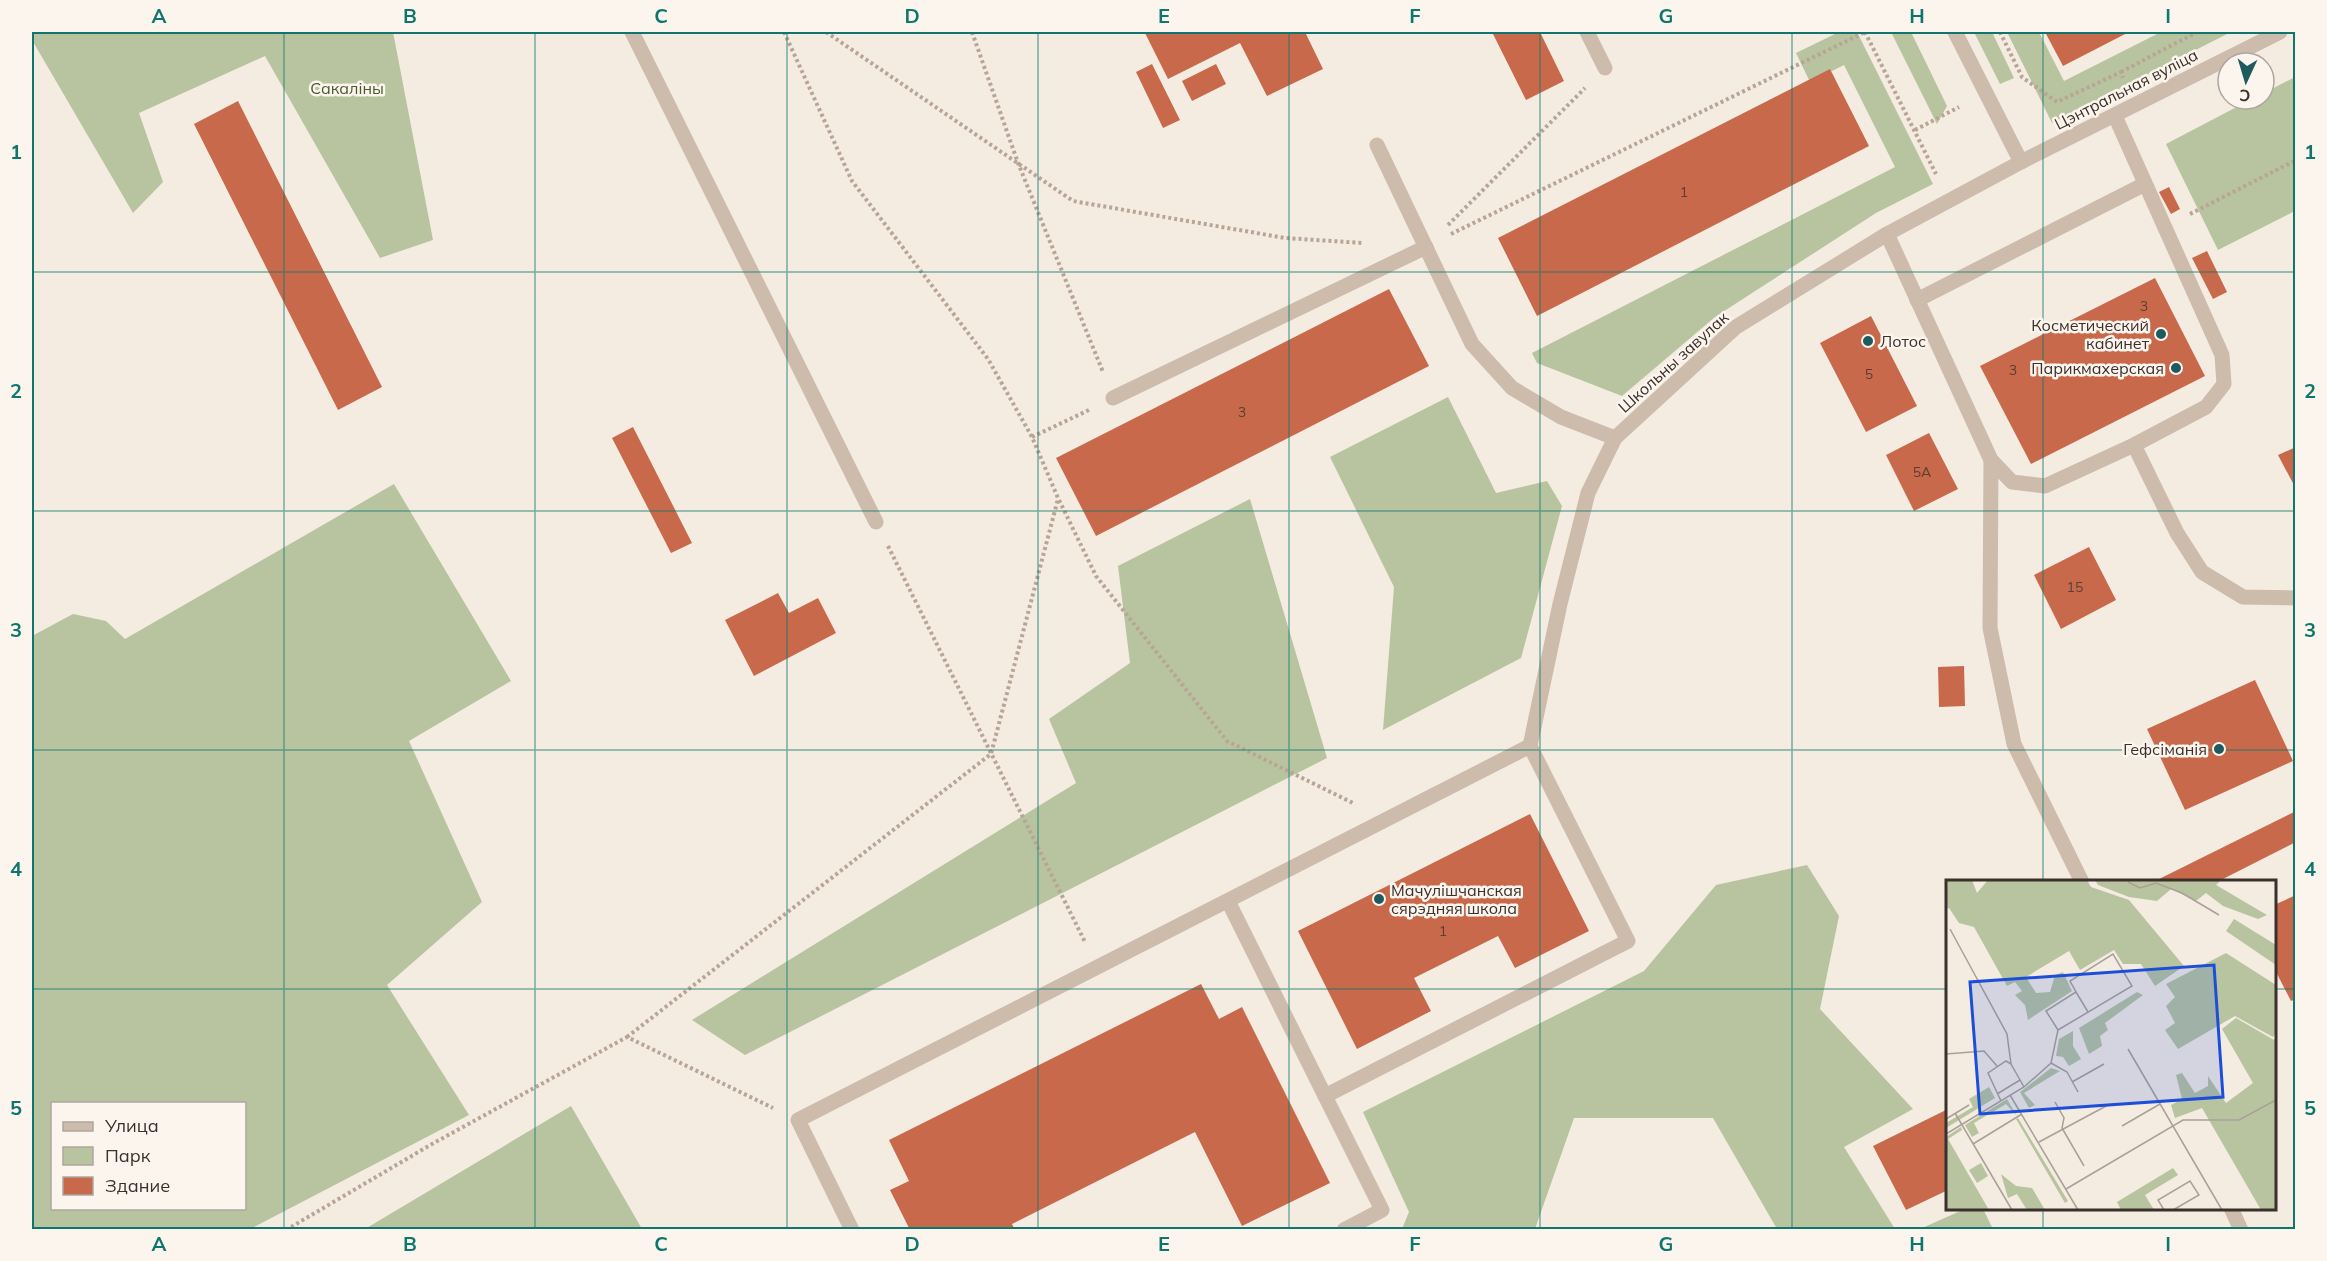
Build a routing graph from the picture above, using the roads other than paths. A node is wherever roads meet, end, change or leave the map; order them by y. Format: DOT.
graph roads {
  1 [pos="632,32"];
  2 [pos="1587,32"];
  3 [pos="1955,32"];
  4 [pos="2280,32"];
  5 [pos="1605,68"];
  6 [pos="2115,116"];
  7 [pos="1377,145"];
  8 [pos="2021,162"];
  9 [pos="2145,184"];
  10 [pos="1887,234"];
  11 [pos="1426,247"];
  12 [pos="1917,300"];
  13 [pos="1113,398"];
  14 [pos="1615,438"];
  15 [pos="2134,445"];
  16 [pos="1991,460"];
  17 [pos="876,522"];
  18 [pos="2295,598"];
  19 [pos="1530,746"];
  20 [pos="2081,880"];
  21 [pos="1228,901"];
  22 [pos="1325,1096"];
  23 [pos="2231,1210"];
  24 [pos="852,1230"];
  25 [pos="1344,1230"];
  26 [pos="2241,1230"];
  1 -- 17 [label="street"];
  2 -- 5 [label="street"];
  3 -- 8 [label="street"];
  4 -- 6 [label="street, Цэнтральная вуліца"];
  6 -- 8 [label="street, Цэнтральная вуліца"];
  6 -- 9 [label="street"];
  7 -- 11 [label="street"];
  8 -- 10 [label="street, Школьны завулак"];
  9 -- 12 [label="street"];
  9 -- 15 [label="street"];
  10 -- 12 [label="street"];
  10 -- 14 [label="street, Школьны завулак"];
  11 -- 13 [label="street"];
  11 -- 14 [label="street"];
  12 -- 16 [label="street"];
  14 -- 19 [label="street, Школьны завулак"];
  15 -- 16 [label="street"];
  15 -- 18 [label="street"];
  16 -- 20 [label="street"];
  19 -- 21 [label="street"];
  19 -- 22 [label="street"];
  21 -- 22 [label="street"];
  21 -- 24 [label="street"];
  22 -- 25 [label="street"];
  23 -- 26 [label="street"];
}
